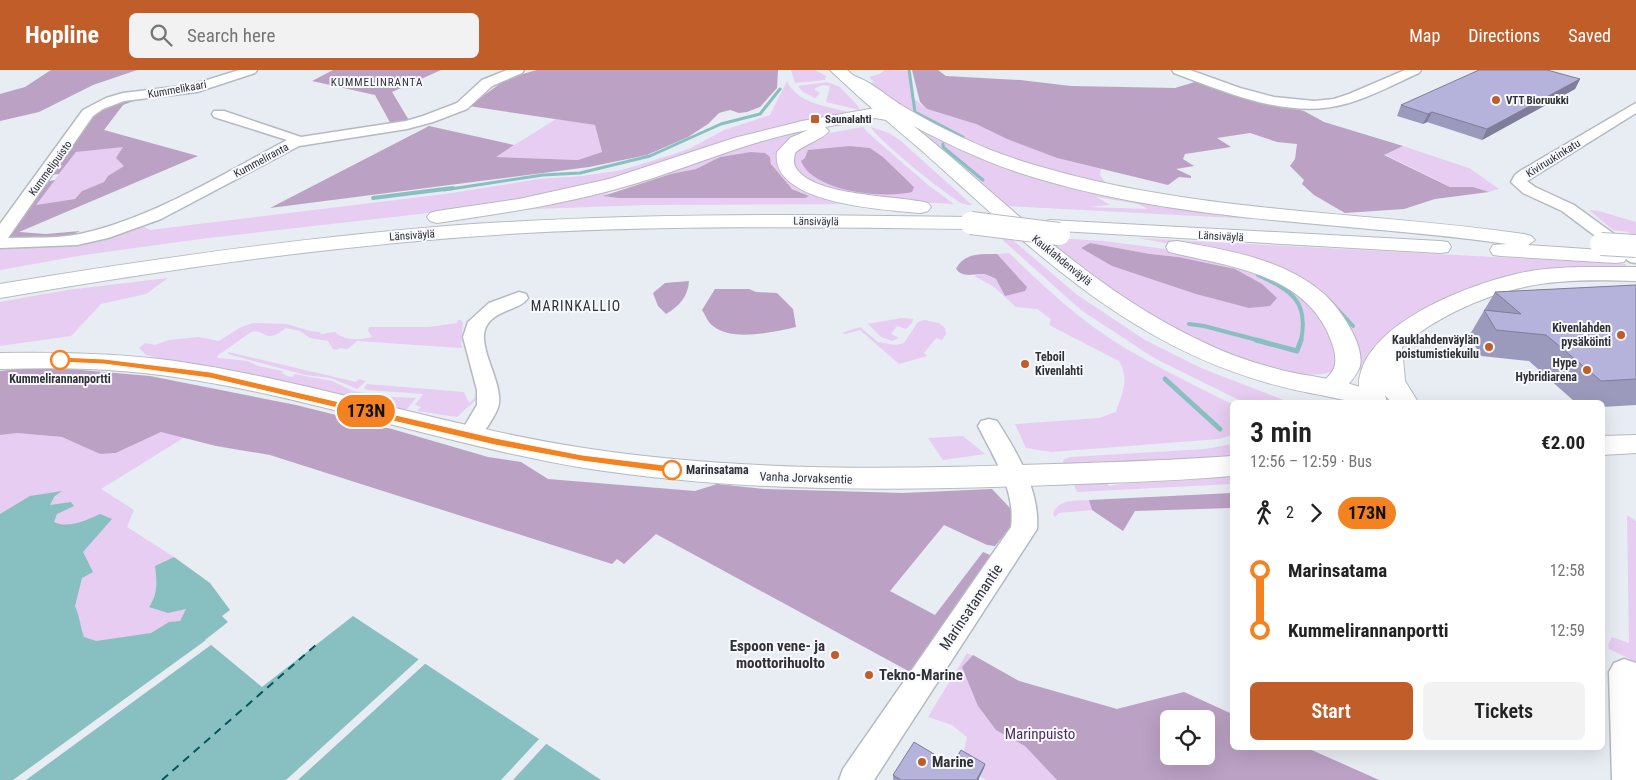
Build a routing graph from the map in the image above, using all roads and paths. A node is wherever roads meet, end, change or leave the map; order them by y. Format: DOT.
graph roads {
  1 [pos="251,70"];
  2 [pos="518,70"];
  3 [pos="1178,70"];
  4 [pos="1415,70"];
  5 [pos="843,77"];
  6 [pos="102,102"];
  7 [pos="1636,107"];
  8 [pos="218,114"];
  9 [pos="887,119"];
  10 [pos="295,142"];
  11 [pos="964,218"];
  12 [pos="380,225"];
  13 [pos="1048,225"];
  14 [pos="0,236"];
  15 [pos="1524,240"];
  16 [pos="0,243"];
  17 [pos="1636,246"];
  18 [pos="1616,249"];
  19 [pos="1636,268"];
  20 [pos="1636,274"];
  21 [pos="0,278"];
  22 [pos="0,291"];
  23 [pos="519,298"];
  24 [pos="1389,345"];
  25 [pos="0,361"];
  26 [pos="1319,392"];
  27 [pos="1295,400"];
  28 [pos="1368,400"];
  29 [pos="1373,400"];
  30 [pos="1403,400"];
  31 [pos="989,426"];
  32 [pos="1636,429"];
  33 [pos="1605,430"];
  34 [pos="470,435"];
  35 [pos="1636,444"];
  36 [pos="1605,446"];
  37 [pos="1230,466"];
  38 [pos="1014,476"];
  39 [pos="1636,676"];
  40 [pos="855,780"];
  41 [pos="1628,780"];
  1 -- 6 [label="street, Kummelikaari"];
  2 -- 10 [label="street, Kummeliranta"];
  3 -- 4 [label="street"];
  5 -- 9 [label="main road, Kauklahdenväylä"];
  5 -- 15 [label="main road"];
  6 -- 14 [label="street, Kummelipuisto"];
  7 -- 18 [label="street, Kiviruukinkatu"];
  8 -- 10 [label="street"];
  9 -- 11 [label="main road"];
  9 -- 12 [label="main road"];
  9 -- 26 [label="main road, Kauklahdenväylä"];
  9 -- 27 [label="main road, Kauklahdenväylä"];
  10 -- 16 [label="street, Kummeliranta"];
  11 -- 12 [label="main road, Länsiväylä"];
  11 -- 13 [label="main road, bridge"];
  11 -- 13 [label="main road, Länsiväylä"];
  11 -- 22 [label="main road, Länsiväylä"];
  12 -- 21 [label="main road, Länsiväylä"];
  13 -- 15 [label="main road, Länsiväylä"];
  13 -- 18 [label="main road, Länsiväylä"];
  13 -- 26 [label="main road"];
  15 -- 18 [label="main road, Länsiväylä"];
  17 -- 18 [label="main road, Länsiväylä, bridge"];
  18 -- 19 [label="street, Kiviruukinkatu"];
  20 -- 24 [label="main road"];
  23 -- 34 [label="street"];
  24 -- 29 [label="main road"];
  24 -- 30 [label="main road"];
  25 -- 34 [label="main road, Vanha Jorvaksentie"];
  26 -- 28 [label="main road, Kauklahdenväylä"];
  31 -- 38 [label="street, Marinsatamantie"];
  32 -- 33 [label="main road"];
  34 -- 38 [label="main road, Vanha Jorvaksentie"];
  35 -- 36 [label="main road"];
  37 -- 38 [label="main road, Vanha Jorvaksentie"];
  38 -- 40 [label="street, Marinsatamantie"];
  39 -- 41 [label="street"];
}
